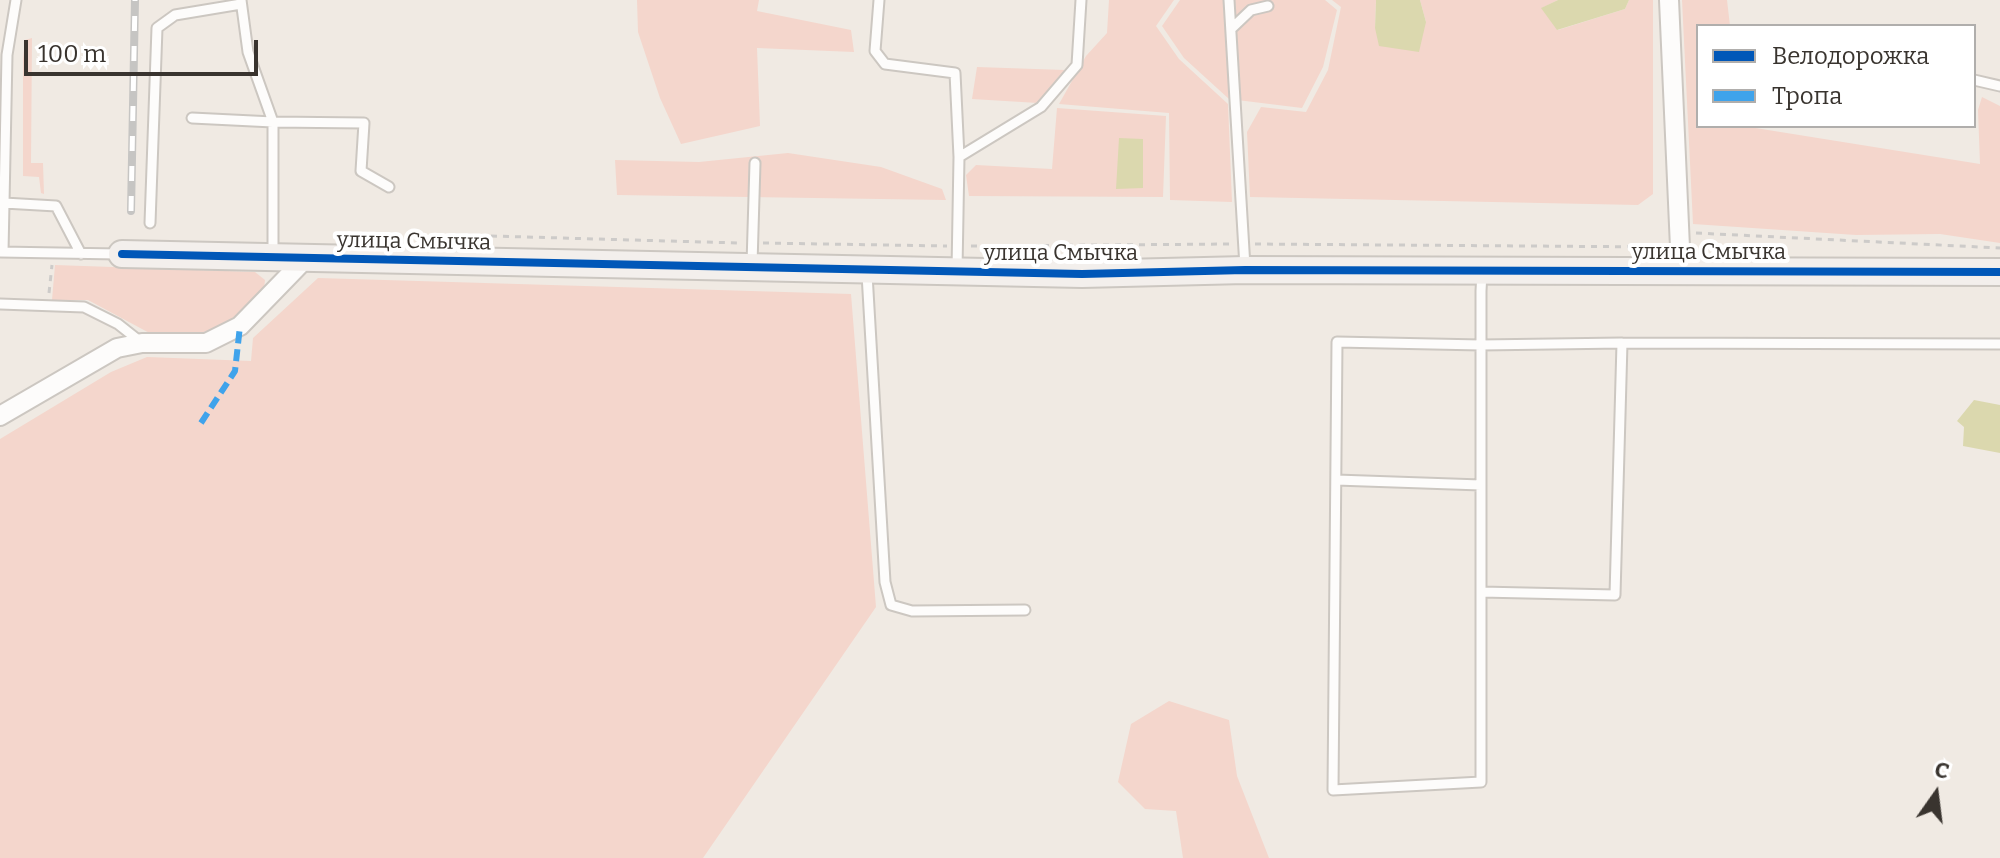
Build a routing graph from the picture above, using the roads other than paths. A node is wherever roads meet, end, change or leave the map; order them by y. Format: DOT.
graph roads {
  1 [pos="16,0"];
  2 [pos="879,0"];
  3 [pos="1081,0"];
  4 [pos="1229,0"];
  5 [pos="1669,0"];
  6 [pos="241,2"];
  7 [pos="1268,6"];
  8 [pos="1231,29"];
  9 [pos="1976,80"];
  10 [pos="2000,86"];
  11 [pos="3,94"];
  12 [pos="192,118"];
  13 [pos="273,122"];
  14 [pos="959,157"];
  15 [pos="755,163"];
  16 [pos="389,187"];
  17 [pos="4,203"];
  18 [pos="150,223"];
  19 [pos="2,252"];
  20 [pos="81,254"];
  21 [pos="122,254"];
  22 [pos="752,255"];
  23 [pos="273,257"];
  24 [pos="306,258"];
  25 [pos="957,259"];
  26 [pos="866,270"];
  27 [pos="1245,270"];
  28 [pos="1681,270"];
  29 [pos="1482,272"];
  30 [pos="2000,272"];
  31 [pos="0,304"];
  32 [pos="142,343"];
  33 [pos="1622,343"];
  34 [pos="2000,344"];
  35 [pos="1481,345"];
  36 [pos="0,416"];
  37 [pos="1336,480"];
  38 [pos="1481,485"];
  39 [pos="1481,592"];
  40 [pos="1025,610"];
  1 -- 11 [label="lane"];
  2 -- 14 [label="lane"];
  3 -- 14 [label="lane"];
  4 -- 8 [label="lane"];
  5 -- 28 [label="street"];
  6 -- 13 [label="lane"];
  6 -- 18 [label="lane"];
  7 -- 8 [label="lane"];
  8 -- 27 [label="lane"];
  9 -- 10 [label="lane"];
  11 -- 17 [label="lane"];
  12 -- 13 [label="lane"];
  13 -- 16 [label="lane"];
  13 -- 23 [label="lane"];
  14 -- 25 [label="lane"];
  15 -- 22 [label="lane"];
  17 -- 19 [label="lane"];
  17 -- 20 [label="lane"];
  19 -- 20 [label="lane"];
  20 -- 21 [label="lane"];
  21 -- 23 [label="street, улица Смычка"];
  22 -- 24 [label="street, улица Смычка"];
  22 -- 26 [label="street, улица Смычка"];
  23 -- 24 [label="street, улица Смычка"];
  24 -- 32 [label="street"];
  25 -- 26 [label="street, улица Смычка"];
  25 -- 27 [label="street, улица Смычка"];
  26 -- 40 [label="lane"];
  27 -- 29 [label="street, улица Смычка"];
  28 -- 29 [label="street, улица Смычка"];
  28 -- 30 [label="street, улица Смычка"];
  29 -- 35 [label="lane"];
  31 -- 32 [label="lane"];
  32 -- 36 [label="street"];
  33 -- 34 [label="lane"];
  33 -- 35 [label="lane"];
  33 -- 39 [label="lane"];
  35 -- 37 [label="lane"];
  35 -- 38 [label="lane"];
  37 -- 38 [label="lane"];
  37 -- 39 [label="lane"];
  38 -- 39 [label="lane"];
}
